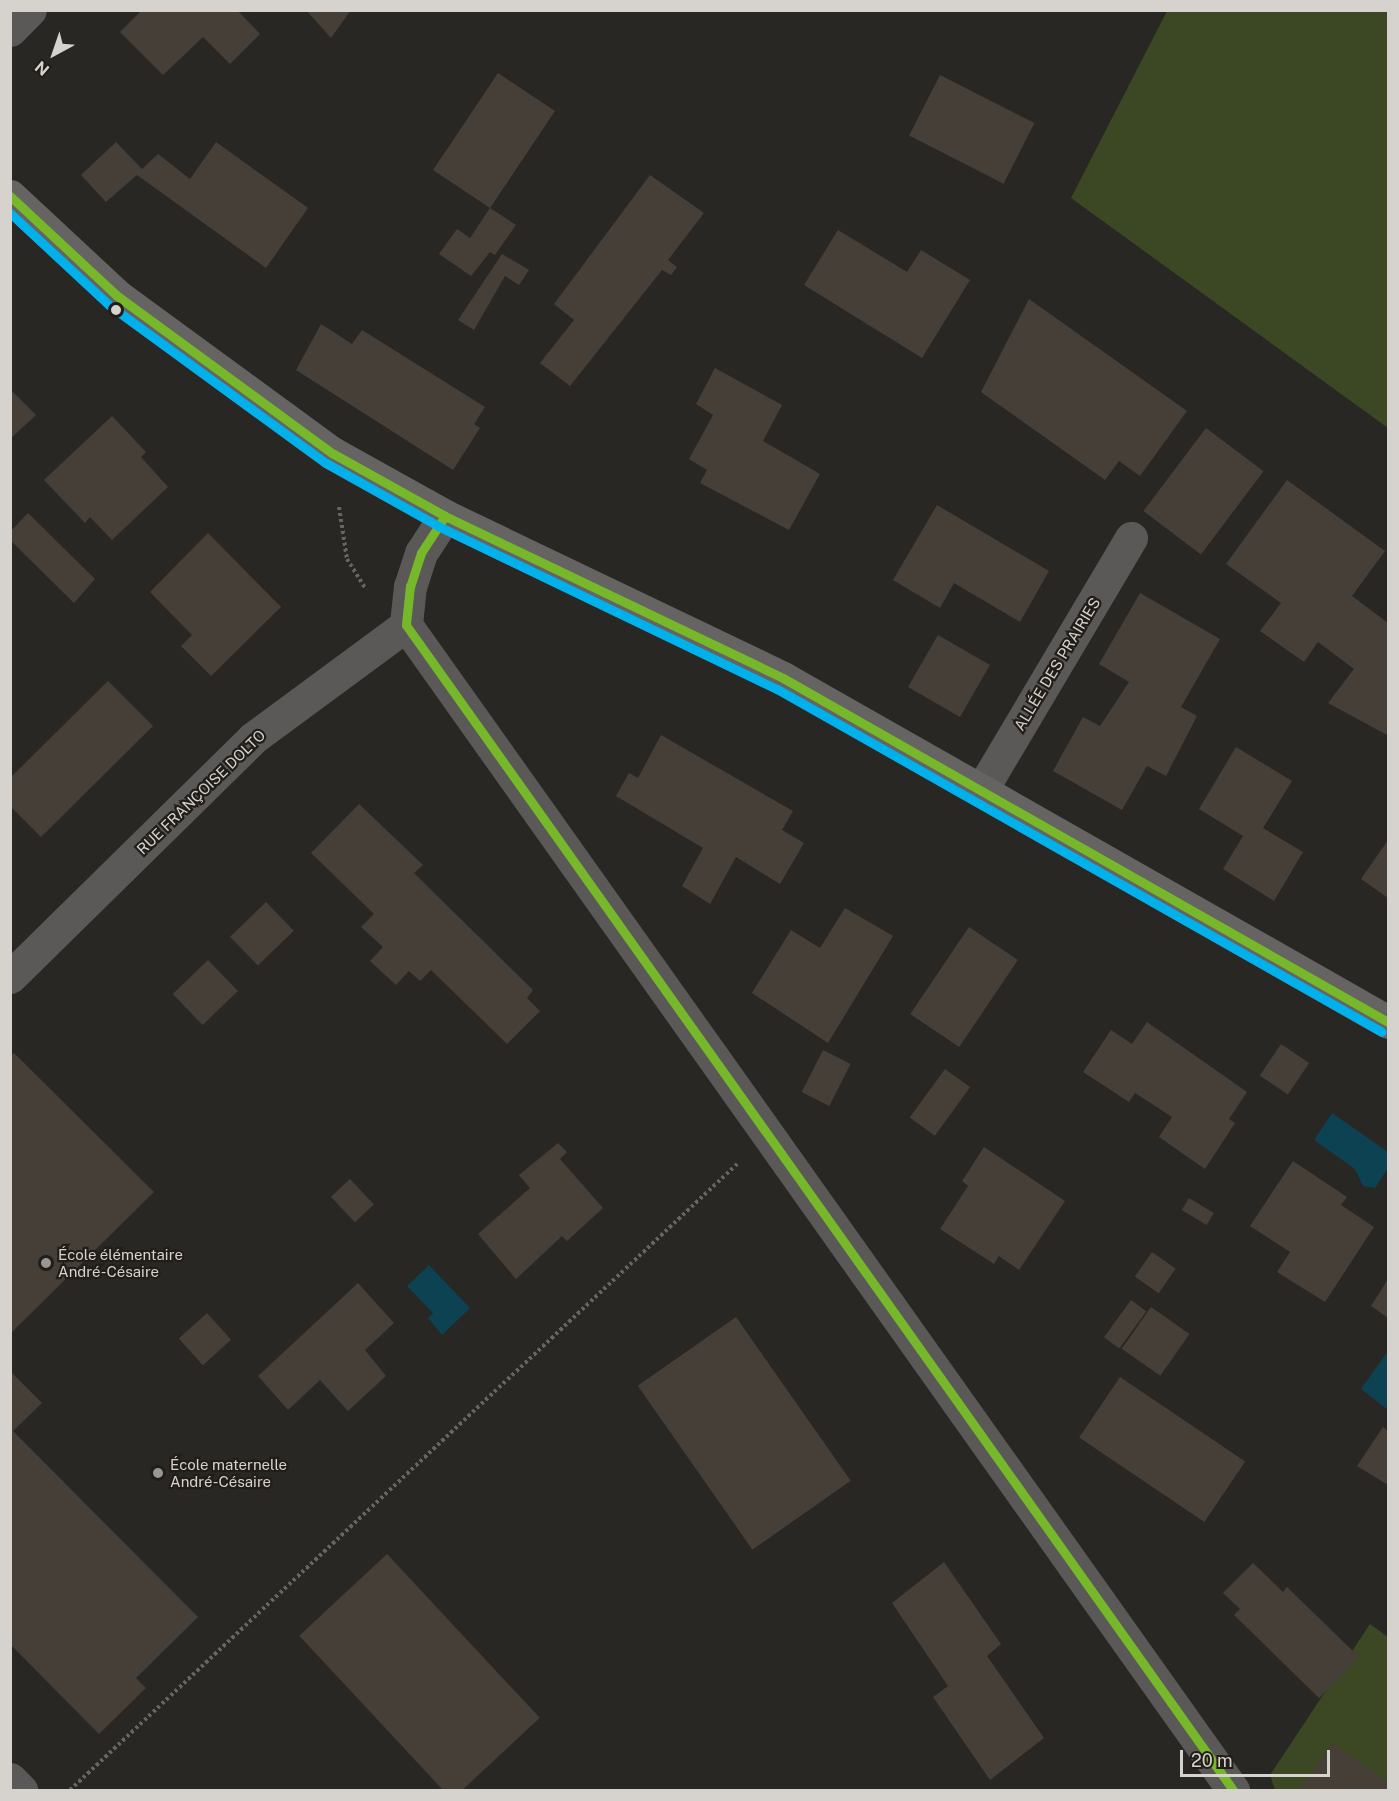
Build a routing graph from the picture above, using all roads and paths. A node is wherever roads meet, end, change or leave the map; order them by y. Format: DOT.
graph roads {
  1 [pos="30,10"];
  2 [pos="10,30"];
  3 [pos="10,196"];
  4 [pos="332,453"];
  5 [pos="445,516"];
  6 [pos="1131,538"];
  7 [pos="406,625"];
  8 [pos="982,789"];
  9 [pos="10,978"];
  10 [pos="1389,1022"];
  11 [pos="768,1135"];
  12 [pos="10,1779"];
  13 [pos="21,1791"];
  14 [pos="70,1791"];
  15 [pos="1233,1791"];
  1 -- 2 [label="street"];
  3 -- 4 [label="street"];
  4 -- 5 [label="street"];
  4 -- 7 [label="path"];
  5 -- 7 [label="street"];
  5 -- 8 [label="street"];
  6 -- 8 [label="street, ALLÉE DES PRAIRIES"];
  7 -- 9 [label="street, RUE FRANÇOISE DOLTO"];
  7 -- 11 [label="street"];
  8 -- 10 [label="street"];
  11 -- 14 [label="path"];
  11 -- 15 [label="street"];
  12 -- 13 [label="street"];
}
